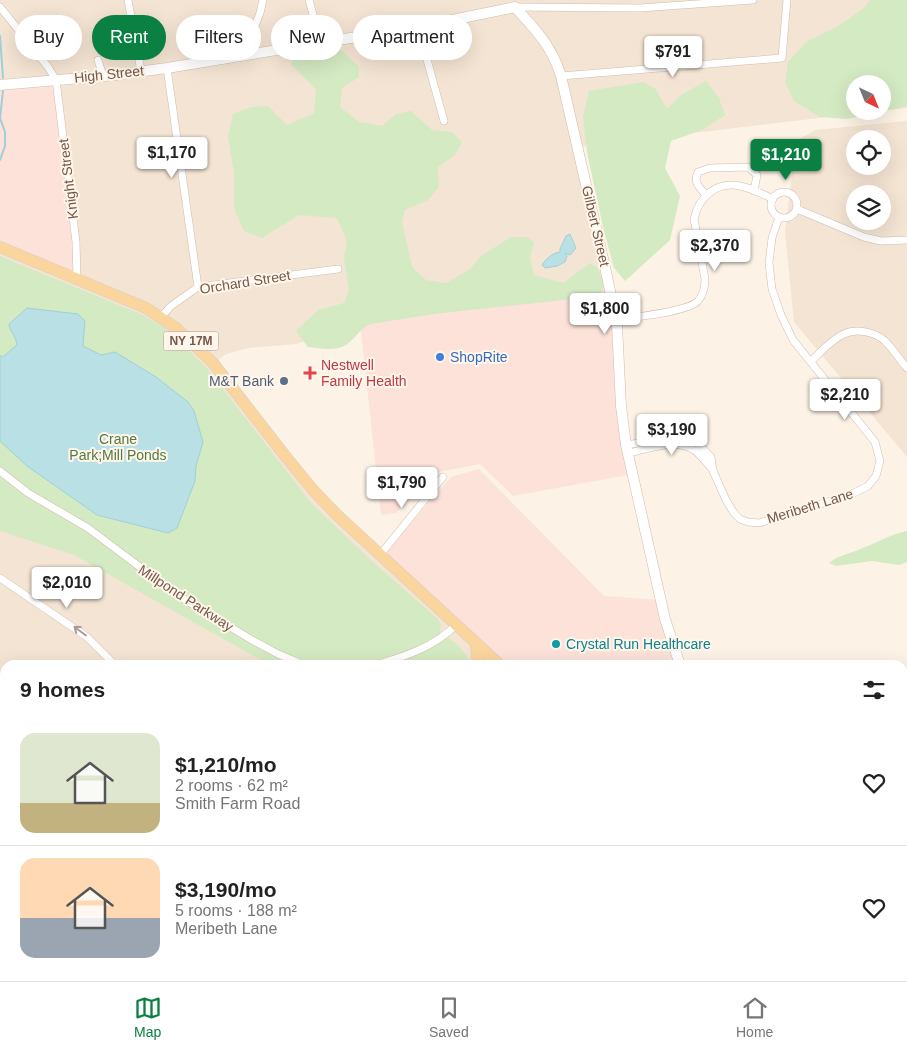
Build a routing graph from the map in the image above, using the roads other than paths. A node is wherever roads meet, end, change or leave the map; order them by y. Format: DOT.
graph roads {
  1 [pos="128,0"];
  2 [pos="263,0"];
  3 [pos="309,0"];
  4 [pos="753,0"];
  5 [pos="787,0"];
  6 [pos="516,3"];
  7 [pos="666,3"];
  8 [pos="0,7"];
  9 [pos="259,15"];
  10 [pos="313,15"];
  11 [pos="467,15"];
  12 [pos="98,60"];
  13 [pos="217,60"];
  14 [pos="427,60"];
  15 [pos="166,68"];
  16 [pos="141,71"];
  17 [pos="103,76"];
  18 [pos="561,76"];
  19 [pos="56,80"];
  20 [pos="0,85"];
  21 [pos="444,121"];
  22 [pos="754,191"];
  23 [pos="706,195"];
  24 [pos="773,199"];
  25 [pos="797,209"];
  26 [pos="779,217"];
  27 [pos="907,240"];
  28 [pos="0,247"];
  29 [pos="338,269"];
  30 [pos="77,278"];
  31 [pos="198,287"];
  32 [pos="160,316"];
  33 [pos="616,320"];
  34 [pos="811,361"];
  35 [pos="907,368"];
  36 [pos="628,449"];
  37 [pos="0,471"];
  38 [pos="442,477"];
  39 [pos="380,555"];
  40 [pos="0,578"];
  41 [pos="456,625"];
  42 [pos="476,644"];
  43 [pos="110,660"];
  44 [pos="294,660"];
  45 [pos="393,660"];
  46 [pos="478,660"];
  47 [pos="494,660"];
  48 [pos="678,660"];
  1 -- 16 [label="street"];
  2 -- 9 [label="street"];
  3 -- 10 [label="street"];
  4 -- 7 [label="street, High Street"];
  5 -- 18 [label="street"];
  6 -- 7 [label="street, High Street"];
  6 -- 11 [label="street, High Street"];
  6 -- 18 [label="street, Gilbert Street"];
  8 -- 19 [label="street"];
  12 -- 17 [label="street"];
  13 -- 15 [label="street, High Street"];
  14 -- 21 [label="street"];
  15 -- 16 [label="street, High Street"];
  15 -- 31 [label="street"];
  16 -- 17 [label="street, High Street"];
  17 -- 19 [label="street, High Street"];
  18 -- 33 [label="street, Gilbert Street"];
  19 -- 20 [label="street, High Street"];
  19 -- 30 [label="street, Knight Street"];
  22 -- 23 [label="street"];
  22 -- 23 [label="street"];
  22 -- 24 [label="street"];
  23 -- 33 [label="street"];
  24 -- 25 [label="street"];
  24 -- 26 [label="street"];
  25 -- 26 [label="street"];
  25 -- 27 [label="street"];
  26 -- 34 [label="street, Meribeth Lane"];
  28 -- 30 [label="main road, NY 17M"];
  29 -- 31 [label="street, Orchard Street"];
  30 -- 32 [label="main road, NY 17M"];
  31 -- 32 [label="street, Orchard Street"];
  32 -- 39 [label="main road, NY 17M"];
  33 -- 36 [label="street, Gilbert Street"];
  34 -- 35 [label="street"];
  34 -- 36 [label="street, Meribeth Lane"];
  36 -- 48 [label="street, Gilbert Street"];
  37 -- 44 [label="street, Millpond Parkway"];
  38 -- 39 [label="street"];
  39 -- 41 [label="main road, NY 17M"];
  43 -- 40 [label="street, one-way"];
  41 -- 42 [label="main road, NY 17M"];
  41 -- 45 [label="street"];
  42 -- 46 [label="main road"];
  42 -- 47 [label="main road, NY 17M"];
}
